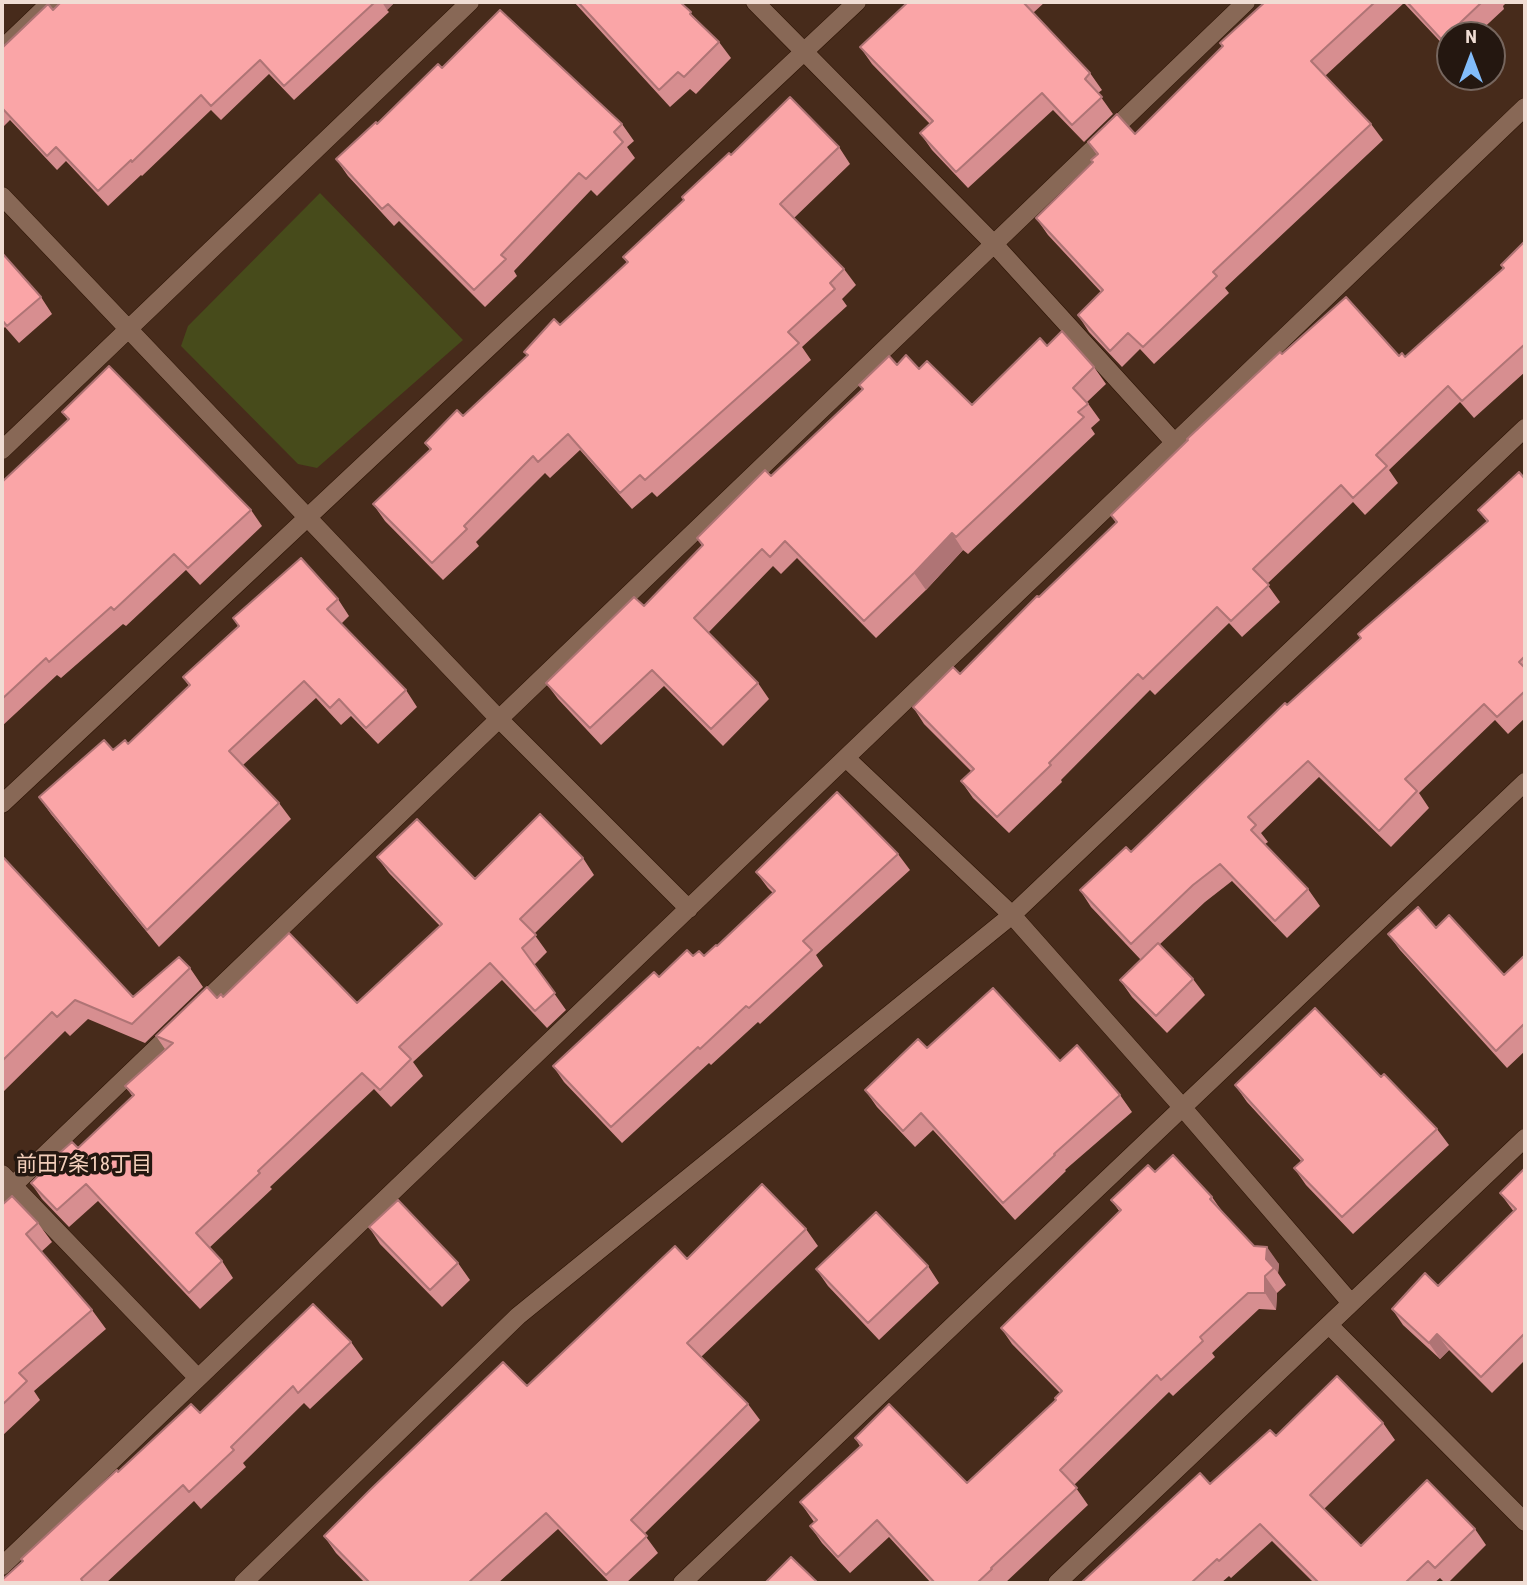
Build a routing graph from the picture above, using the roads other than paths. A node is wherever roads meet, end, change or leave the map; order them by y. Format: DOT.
graph roads {
  1 [pos="51,2"];
  2 [pos="470,2"];
  3 [pos="755,2"];
  4 [pos="857,2"];
  5 [pos="1246,2"];
  6 [pos="2,49"];
  7 [pos="803,52"];
  8 [pos="1525,107"];
  9 [pos="2,197"];
  10 [pos="994,243"];
  11 [pos="127,330"];
  12 [pos="1525,428"];
  13 [pos="1175,443"];
  14 [pos="2,450"];
  15 [pos="308,517"];
  16 [pos="499,719"];
  17 [pos="846,758"];
  18 [pos="1525,782"];
  19 [pos="2,804"];
  20 [pos="689,909"];
  21 [pos="1012,915"];
  22 [pos="1183,1108"];
  23 [pos="1525,1138"];
  24 [pos="6,1185"];
  25 [pos="1351,1303"];
  26 [pos="1328,1325"];
  27 [pos="198,1378"];
  28 [pos="1525,1522"];
  29 [pos="2,1566"];
  30 [pos="243,1583"];
  31 [pos="682,1583"];
  32 [pos="1057,1583"];
  1 -- 6 [label="street"];
  2 -- 11 [label="street"];
  3 -- 7 [label="street"];
  4 -- 7 [label="street"];
  5 -- 10 [label="street"];
  7 -- 10 [label="street"];
  7 -- 15 [label="street"];
  8 -- 13 [label="street"];
  9 -- 11 [label="street"];
  10 -- 13 [label="street"];
  10 -- 16 [label="street"];
  11 -- 14 [label="street"];
  11 -- 15 [label="street"];
  12 -- 21 [label="street"];
  13 -- 17 [label="street"];
  15 -- 16 [label="street"];
  15 -- 19 [label="street"];
  16 -- 20 [label="street"];
  16 -- 24 [label="street"];
  17 -- 20 [label="street"];
  17 -- 21 [label="street"];
  18 -- 22 [label="street"];
  20 -- 27 [label="street"];
  21 -- 22 [label="street"];
  21 -- 30 [label="street"];
  22 -- 25 [label="street"];
  22 -- 31 [label="street"];
  23 -- 25 [label="street"];
  24 -- 27 [label="street"];
  25 -- 26 [label="street"];
  26 -- 28 [label="street"];
  26 -- 32 [label="street"];
  27 -- 29 [label="street"];
}
